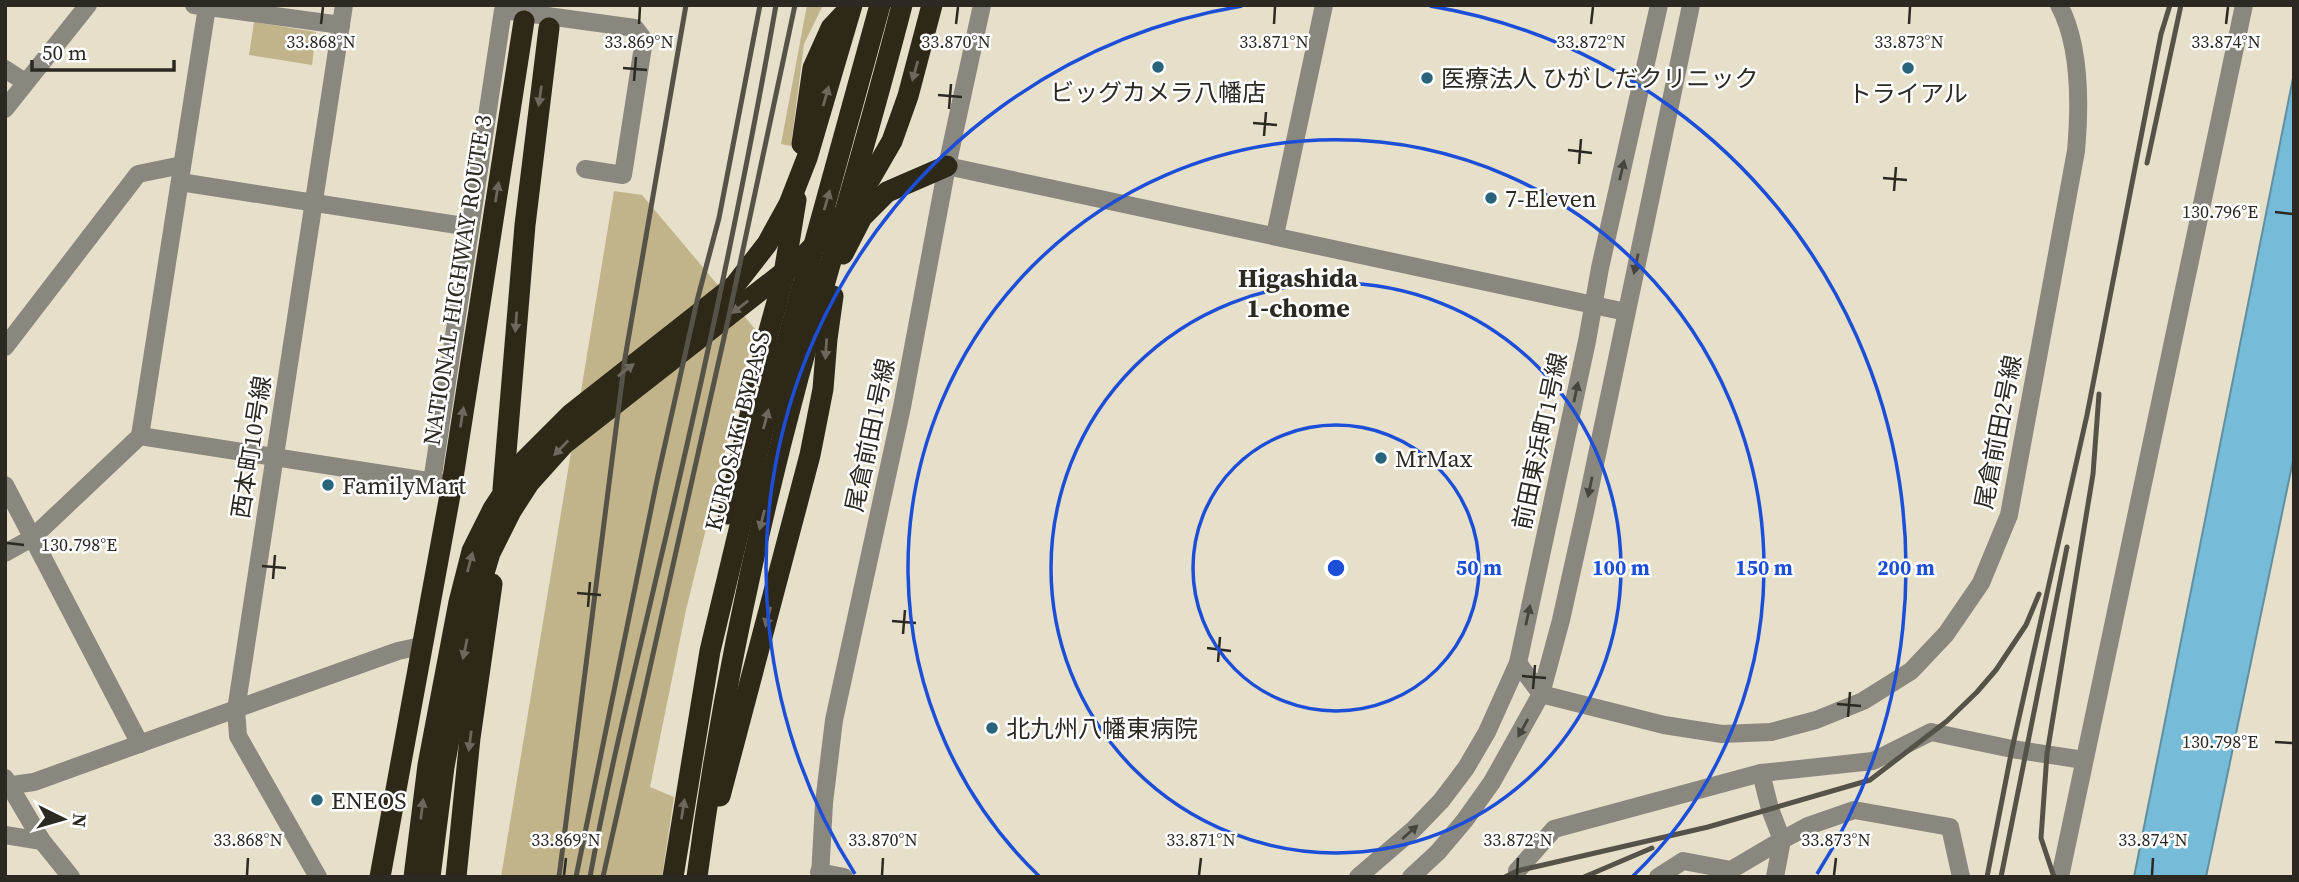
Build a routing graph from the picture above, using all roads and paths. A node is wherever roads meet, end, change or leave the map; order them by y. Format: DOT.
graph roads {
  1 [pos="88,5"];
  2 [pos="344,5"];
  3 [pos="852,5"];
  4 [pos="880,5"];
  5 [pos="902,5"];
  6 [pos="932,5"];
  7 [pos="982,5"];
  8 [pos="1324,5"];
  9 [pos="1659,5"];
  10 [pos="1691,5"];
  11 [pos="2059,5"];
  12 [pos="2244,5"];
  13 [pos="201,6"];
  14 [pos="524,21"];
  15 [pos="341,25"];
  16 [pos="549,28"];
  17 [pos="5,68"];
  18 [pos="25,82"];
  19 [pos="5,108"];
  20 [pos="947,166"];
  21 [pos="584,169"];
  22 [pos="181,173"];
  23 [pos="316,203"];
  24 [pos="470,227"];
  25 [pos="1275,235"];
  26 [pos="1593,305"];
  27 [pos="1626,312"];
  28 [pos="5,347"];
  29 [pos="140,436"];
  30 [pos="274,456"];
  31 [pos="442,483"];
  32 [pos="5,485"];
  33 [pos="32,538"];
  34 [pos="5,554"];
  35 [pos="421,646"];
  36 [pos="710,651"];
  37 [pos="1518,663"];
  38 [pos="1541,694"];
  39 [pos="236,710"];
  40 [pos="140,744"];
  41 [pos="2084,760"];
  42 [pos="1760,773"];
  43 [pos="6,786"];
  44 [pos="5,835"];
  45 [pos="1782,840"];
  46 [pos="42,841"];
  47 [pos="820,874"];
  48 [pos="71,877"];
  49 [pos="318,877"];
  50 [pos="380,877"];
  51 [pos="414,877"];
  52 [pos="430,877"];
  53 [pos="456,877"];
  54 [pos="673,877"];
  55 [pos="697,877"];
  56 [pos="703,877"];
  57 [pos="844,877"];
  58 [pos="1358,877"];
  59 [pos="1411,877"];
  60 [pos="1517,877"];
  61 [pos="1658,877"];
  62 [pos="1775,877"];
  63 [pos="1961,877"];
  64 [pos="2060,877"];
  1 -- 18 [label="street"];
  2 -- 15 [label="street, 西本町10号線"];
  3 -- 36 [label="highway"];
  51 -- 3 [label="highway, one-way"];
  36 -- 4 [label="highway, KUROSAKI BYPASS, one-way"];
  5 -- 55 [label="highway, KUROSAKI BYPASS, one-way"];
  6 -- 52 [label="highway, one-way"];
  7 -- 20 [label="street, 尾倉前田1号線"];
  8 -- 25 [label="street"];
  26 -- 9 [label="street, 前田東浜町1号線, one-way"];
  10 -- 27 [label="street, one-way"];
  11 -- 38 [label="street, 尾倉前田2号線"];
  12 -- 41 [label="street"];
  13 -- 15 [label="street"];
  13 -- 22 [label="street"];
  31 -- 14 [label="highway, NATIONAL HIGHWAY ROUTE 3, one-way"];
  15 -- 23 [label="street, 西本町10号線"];
  16 -- 53 [label="highway, one-way"];
  17 -- 18 [label="street"];
  18 -- 19 [label="street"];
  20 -- 25 [label="street"];
  20 -- 47 [label="street, 尾倉前田1号線"];
  20 -- 56 [label="highway, one-way"];
  21 -- 24 [label="street"];
  22 -- 23 [label="street"];
  22 -- 28 [label="street"];
  22 -- 29 [label="street"];
  23 -- 24 [label="street"];
  23 -- 30 [label="street, 西本町10号線"];
  24 -- 31 [label="street"];
  25 -- 26 [label="street"];
  26 -- 27 [label="street"];
  37 -- 26 [label="street, 前田東浜町1号線, one-way"];
  27 -- 38 [label="street, one-way"];
  29 -- 30 [label="street"];
  29 -- 33 [label="street"];
  30 -- 31 [label="street"];
  30 -- 39 [label="street, 西本町10号線"];
  31 -- 35 [label="highway, NATIONAL HIGHWAY ROUTE 3"];
  32 -- 33 [label="street"];
  33 -- 34 [label="street"];
  33 -- 40 [label="street"];
  35 -- 39 [label="street"];
  35 -- 50 [label="highway, NATIONAL HIGHWAY ROUTE 3"];
  54 -- 36 [label="highway, KUROSAKI BYPASS, one-way"];
  37 -- 38 [label="street"];
  58 -- 37 [label="street, 前田東浜町1号線, one-way"];
  38 -- 59 [label="street, one-way"];
  39 -- 40 [label="street"];
  39 -- 49 [label="street, 西本町10号線"];
  40 -- 43 [label="street"];
  41 -- 42 [label="street"];
  41 -- 64 [label="street"];
  42 -- 45 [label="street"];
  42 -- 60 [label="street"];
  43 -- 46 [label="street"];
  44 -- 46 [label="street"];
  45 -- 61 [label="street"];
  45 -- 62 [label="street"];
  45 -- 63 [label="street"];
  46 -- 48 [label="street"];
  47 -- 57 [label="street"];
}
